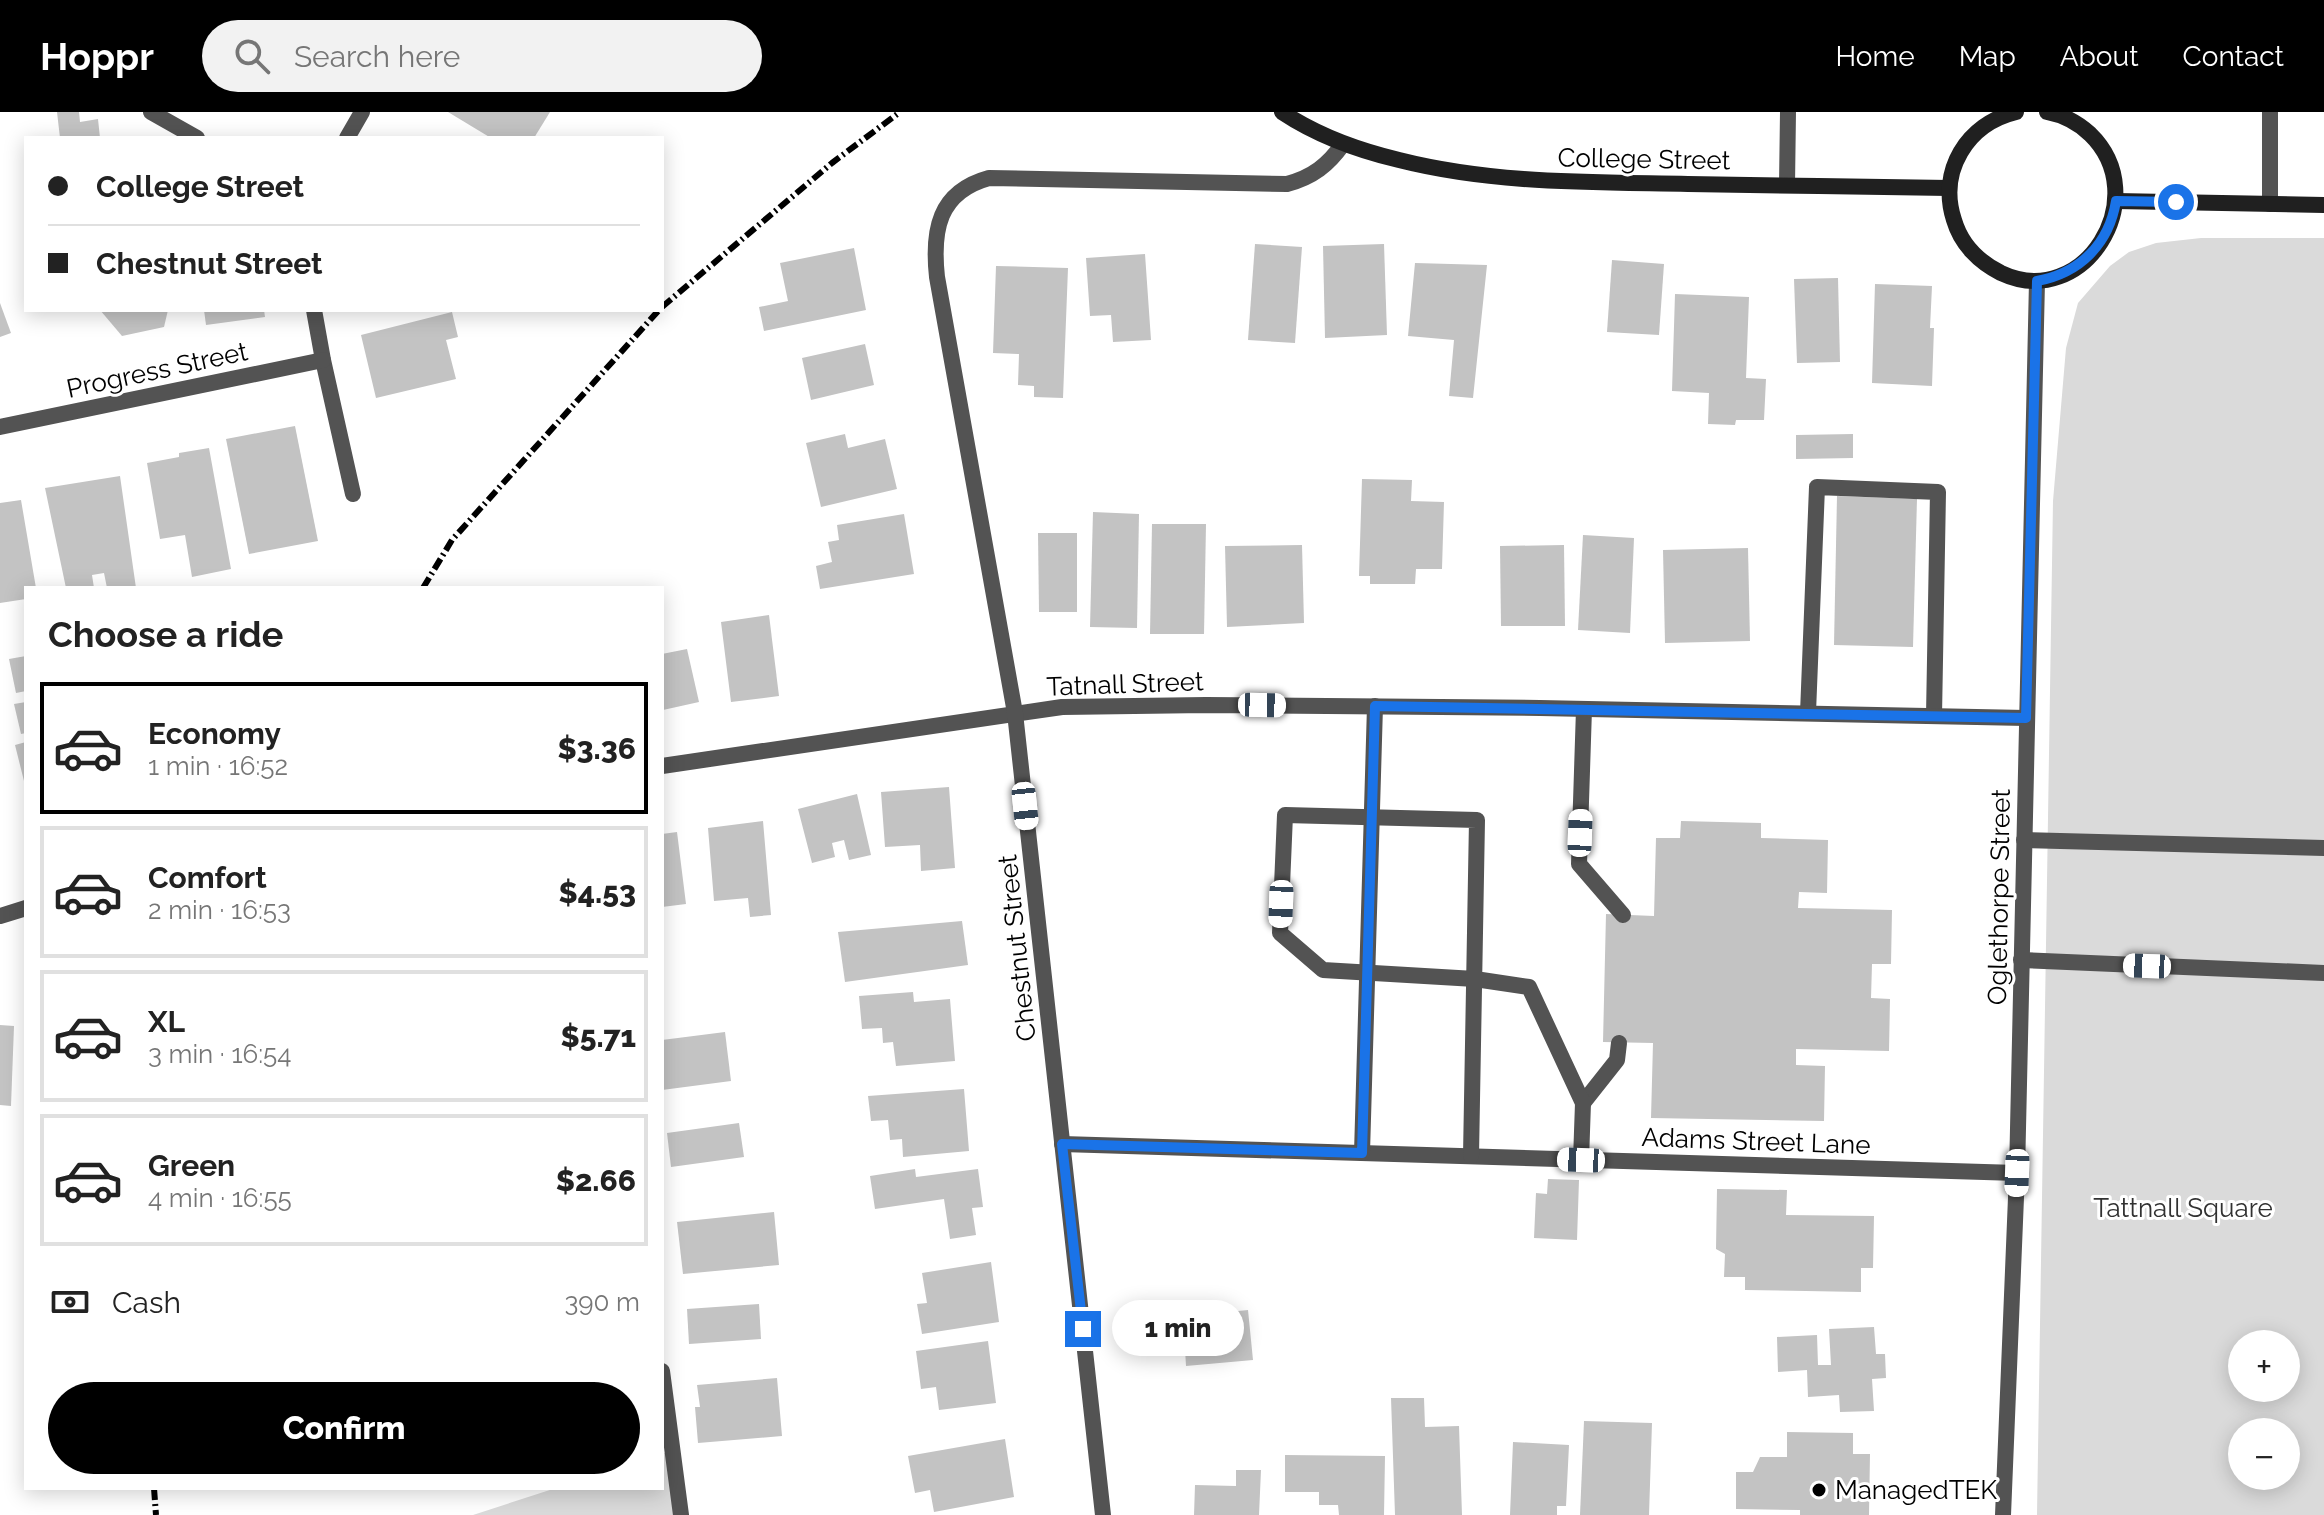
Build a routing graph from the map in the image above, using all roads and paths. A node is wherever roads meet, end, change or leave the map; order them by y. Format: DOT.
graph roads {
  1 [pos="151,112"];
  2 [pos="362,112"];
  3 [pos="1282,112"];
  4 [pos="1788,112"];
  5 [pos="2016,112"];
  6 [pos="2047,112"];
  7 [pos="2270,112"];
  8 [pos="193,136"];
  9 [pos="348,136"];
  10 [pos="1343,144"];
  11 [pos="1787,185"];
  12 [pos="1949,188"];
  13 [pos="2116,201"];
  14 [pos="2270,204"];
  15 [pos="2324,205"];
  16 [pos="2037,281"];
  17 [pos="314,312"];
  18 [pos="323,360"];
  19 [pos="0,427"];
  20 [pos="353,494"];
  21 [pos="1375,706"];
  22 [pos="1584,709"];
  23 [pos="1015,713"];
  24 [pos="1808,713"];
  25 [pos="1934,716"];
  26 [pos="2026,718"];
  27 [pos="664,766"];
  28 [pos="1371,817"];
  29 [pos="2024,840"];
  30 [pos="2324,848"];
  31 [pos="24,908"];
  32 [pos="1,912"];
  33 [pos="1623,915"];
  34 [pos="2021,960"];
  35 [pos="1367,973"];
  36 [pos="2324,973"];
  37 [pos="1475,979"];
  38 [pos="1619,1043"];
  39 [pos="1583,1103"];
  40 [pos="1062,1144"];
  41 [pos="1362,1153"];
  42 [pos="1471,1156"];
  43 [pos="1581,1160"];
  44 [pos="2017,1173"];
  45 [pos="664,1386"];
  46 [pos="681,1515"];
  47 [pos="1103,1515"];
  48 [pos="2003,1515"];
  1 -- 8 [label="street"];
  2 -- 9 [label="street"];
  3 -- 10 [label="street, College Street"];
  4 -- 11 [label="street"];
  5 -- 12 [label="street"];
  6 -- 13 [label="street"];
  7 -- 14 [label="street"];
  10 -- 11 [label="street, College Street"];
  10 -- 23 [label="street, Chestnut Street"];
  11 -- 12 [label="street, College Street"];
  12 -- 16 [label="street"];
  13 -- 14 [label="street"];
  13 -- 16 [label="street"];
  14 -- 15 [label="street"];
  16 -- 26 [label="street, Oglethorpe Street"];
  17 -- 18 [label="street"];
  18 -- 19 [label="street, Progress Street"];
  18 -- 20 [label="street"];
  21 -- 22 [label="street, Tatnall Street"];
  21 -- 23 [label="street, Tatnall Street"];
  21 -- 28 [label="street"];
  22 -- 24 [label="street, Tatnall Street"];
  22 -- 33 [label="street"];
  23 -- 27 [label="street, Tatnall Street"];
  23 -- 40 [label="street, Chestnut Street"];
  24 -- 25 [label="street, Tatnall Street"];
  24 -- 25 [label="street"];
  25 -- 26 [label="street, Tatnall Street"];
  26 -- 29 [label="street, Oglethorpe Street"];
  28 -- 35 [label="street"];
  28 -- 35 [label="street"];
  28 -- 37 [label="street"];
  29 -- 30 [label="street"];
  29 -- 34 [label="street, Oglethorpe Street"];
  31 -- 32 [label="street"];
  34 -- 36 [label="street"];
  34 -- 44 [label="street, Oglethorpe Street"];
  35 -- 37 [label="street"];
  35 -- 41 [label="street"];
  37 -- 39 [label="street"];
  37 -- 42 [label="street"];
  38 -- 39 [label="street"];
  39 -- 43 [label="street"];
  40 -- 41 [label="street, Adams Street Lane"];
  40 -- 47 [label="street, Chestnut Street"];
  41 -- 42 [label="street, Adams Street Lane"];
  42 -- 43 [label="street, Adams Street Lane"];
  43 -- 44 [label="street, Adams Street Lane"];
  44 -- 48 [label="street, Oglethorpe Street"];
  45 -- 46 [label="street"];
}
